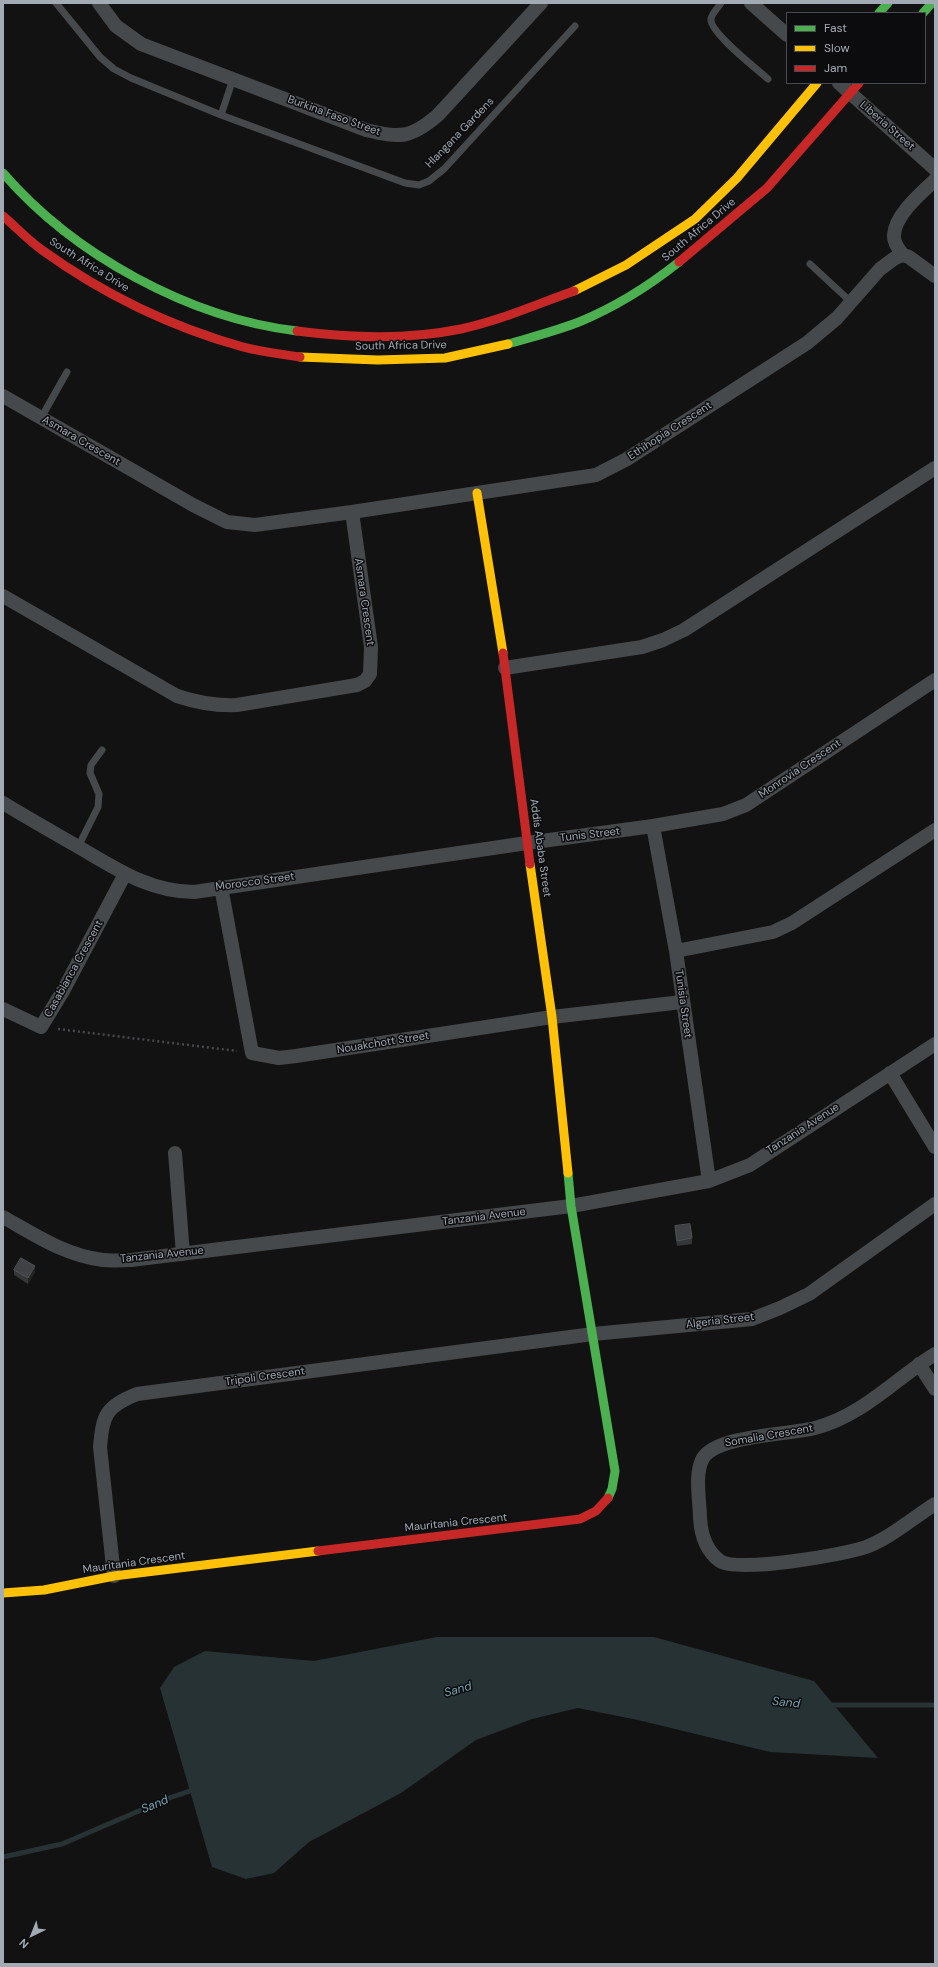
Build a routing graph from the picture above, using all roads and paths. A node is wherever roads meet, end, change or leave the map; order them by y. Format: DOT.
graph roads {
  1 [pos="56,3"];
  2 [pos="99,3"];
  3 [pos="541,3"];
  4 [pos="721,3"];
  5 [pos="751,3"];
  6 [pos="888,3"];
  7 [pos="932,3"];
  8 [pos="880,12"];
  9 [pos="924,12"];
  10 [pos="575,26"];
  11 [pos="786,34"];
  12 [pos="233,79"];
  13 [pos="768,79"];
  14 [pos="816,84"];
  15 [pos="840,84"];
  16 [pos="858,84"];
  17 [pos="850,94"];
  18 [pos="221,115"];
  19 [pos="935,169"];
  20 [pos="3,173"];
  21 [pos="935,180"];
  22 [pos="3,216"];
  23 [pos="903,255"];
  24 [pos="810,264"];
  25 [pos="935,276"];
  26 [pos="851,302"];
  27 [pos="67,372"];
  28 [pos="3,396"];
  29 [pos="42,418"];
  30 [pos="935,468"];
  31 [pos="477,493"];
  32 [pos="352,512"];
  33 [pos="3,596"];
  34 [pos="505,668"];
  35 [pos="935,680"];
  36 [pos="102,750"];
  37 [pos="3,803"];
  38 [pos="653,826"];
  39 [pos="935,830"];
  40 [pos="527,843"];
  41 [pos="78,847"];
  42 [pos="125,874"];
  43 [pos="221,887"];
  44 [pos="676,951"];
  45 [pos="682,1002"];
  46 [pos="3,1010"];
  47 [pos="552,1017"];
  48 [pos="41,1027"];
  49 [pos="935,1044"];
  50 [pos="252,1053"];
  51 [pos="890,1073"];
  52 [pos="935,1147"];
  53 [pos="175,1153"];
  54 [pos="709,1181"];
  55 [pos="935,1204"];
  56 [pos="570,1206"];
  57 [pos="3,1217"];
  58 [pos="184,1254"];
  59 [pos="593,1334"];
  60 [pos="935,1354"];
  61 [pos="919,1364"];
  62 [pos="935,1389"];
  63 [pos="935,1504"];
  64 [pos="114,1576"];
  65 [pos="3,1593"];
  1 -- 18 [label="lane, Hlangana Gardens"];
  2 -- 12 [label="street, Burkina Faso Street"];
  3 -- 12 [label="street, Burkina Faso Street"];
  4 -- 13 [label="lane"];
  5 -- 11 [label="street"];
  6 -- 8 [label="street"];
  7 -- 9 [label="street"];
  10 -- 18 [label="lane, Hlangana Gardens"];
  12 -- 18 [label="lane"];
  14 -- 20 [label="street, South Africa Drive"];
  15 -- 17 [label="street, Liberia Street"];
  16 -- 17 [label="street, South Africa Drive"];
  17 -- 19 [label="street, Liberia Street"];
  17 -- 22 [label="street, South Africa Drive"];
  21 -- 23 [label="street"];
  23 -- 25 [label="street"];
  23 -- 26 [label="street, Ethihopia Crescent"];
  24 -- 26 [label="lane"];
  26 -- 31 [label="street, Ethihopia Crescent"];
  27 -- 29 [label="lane"];
  28 -- 29 [label="street, Asmara Crescent"];
  29 -- 32 [label="street, Asmara Crescent"];
  30 -- 34 [label="street"];
  31 -- 32 [label="street, Ethihopia Crescent"];
  31 -- 34 [label="street, Addis Ababa Street"];
  32 -- 33 [label="street, Asmara Crescent"];
  34 -- 40 [label="street, Addis Ababa Street"];
  35 -- 38 [label="street, Monrovia Crescent"];
  36 -- 41 [label="lane"];
  37 -- 41 [label="street, Morocco Street"];
  38 -- 40 [label="street, Tunis Street"];
  38 -- 44 [label="street, Tunisia Street"];
  39 -- 44 [label="street"];
  40 -- 43 [label="street, Morocco Street"];
  40 -- 47 [label="street, Addis Ababa Street"];
  41 -- 42 [label="street, Morocco Street"];
  42 -- 43 [label="street, Morocco Street"];
  42 -- 48 [label="street, Casablanca Crescent"];
  43 -- 50 [label="street"];
  44 -- 45 [label="street, Tunisia Street"];
  45 -- 47 [label="street, Nouakchott Street"];
  45 -- 54 [label="street, Tunisia Street"];
  46 -- 48 [label="street, Casablanca Crescent"];
  47 -- 50 [label="street, Nouakchott Street"];
  47 -- 56 [label="street, Addis Ababa Street"];
  48 -- 50 [label="path"];
  49 -- 51 [label="street, Tanzania Avenue"];
  51 -- 52 [label="street"];
  51 -- 54 [label="street, Tanzania Avenue"];
  53 -- 58 [label="street"];
  54 -- 56 [label="street, Tanzania Avenue"];
  55 -- 59 [label="street, Algeria Street"];
  56 -- 58 [label="street, Tanzania Avenue"];
  56 -- 59 [label="street, Mauritania Crescent"];
  57 -- 58 [label="street, Tanzania Avenue"];
  59 -- 64 [label="street, Tripoli Crescent"];
  59 -- 64 [label="street, Mauritania Crescent"];
  60 -- 61 [label="street, Somalia Crescent"];
  61 -- 62 [label="street"];
  61 -- 63 [label="street, Somalia Crescent"];
  64 -- 65 [label="street, Mauritania Crescent"];
}
